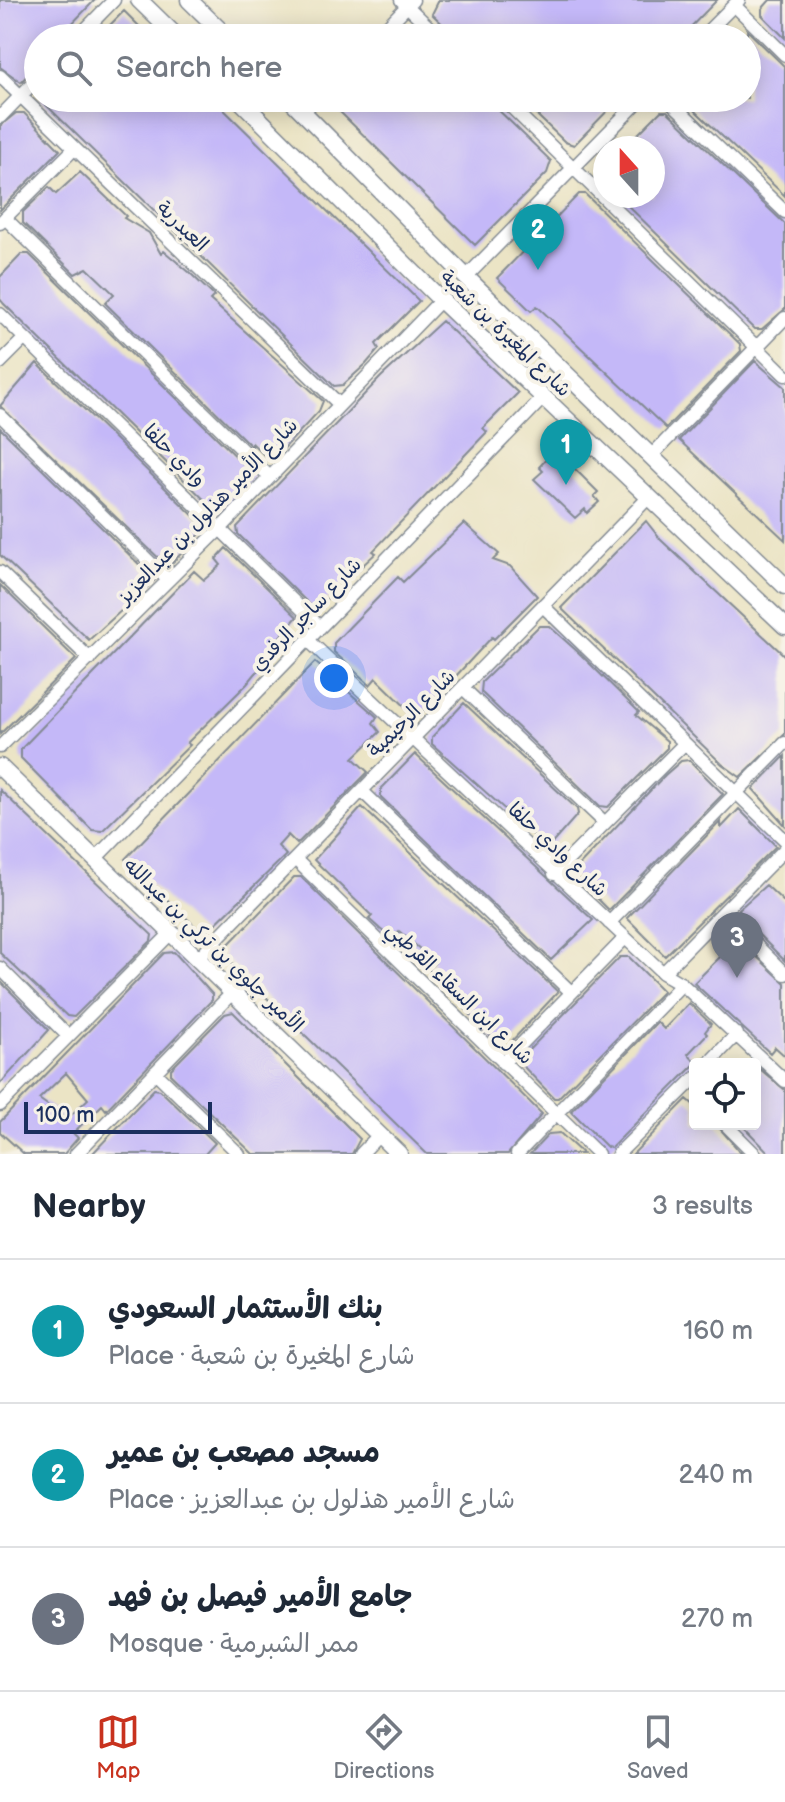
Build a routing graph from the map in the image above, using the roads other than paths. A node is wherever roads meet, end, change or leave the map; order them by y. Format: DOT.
graph roads {
  1 [pos="114,0"];
  2 [pos="139,0"];
  3 [pos="189,0"];
  4 [pos="407,2"];
  5 [pos="736,2"];
  6 [pos="91,24"];
  7 [pos="164,24"];
  8 [pos="214,24"];
  9 [pos="388,24"];
  10 [pos="427,24"];
  11 [pos="715,24"];
  12 [pos="756,24"];
  13 [pos="761,29"];
  14 [pos="785,55"];
  15 [pos="0,76"];
  16 [pos="24,93"];
  17 [pos="21,96"];
  18 [pos="24,99"];
  19 [pos="37,112"];
  20 [pos="252,112"];
  21 [pos="303,112"];
  22 [pos="516,112"];
  23 [pos="628,112"];
  24 [pos="681,112"];
  25 [pos="0,117"];
  26 [pos="74,149"];
  27 [pos="573,167"];
  28 [pos="785,212"];
  29 [pos="2,220"];
  30 [pos="466,277"];
  31 [pos="441,300"];
  32 [pos="0,314"];
  33 [pos="785,318"];
  34 [pos="24,339"];
  35 [pos="756,348"];
  36 [pos="0,363"];
  37 [pos="785,375"];
  38 [pos="544,397"];
  39 [pos="339,404"];
  40 [pos="0,415"];
  41 [pos="653,454"];
  42 [pos="270,477"];
  43 [pos="650,496"];
  44 [pos="221,528"];
  45 [pos="0,572"];
  46 [pos="168,580"];
  47 [pos="784,583"];
  48 [pos="543,606"];
  49 [pos="785,626"];
  50 [pos="320,627"];
  51 [pos="308,640"];
  52 [pos="90,659"];
  53 [pos="464,689"];
  54 [pos="412,739"];
  55 [pos="785,743"];
  56 [pos="684,744"];
  57 [pos="0,747"];
  58 [pos="0,767"];
  59 [pos="362,791"];
  60 [pos="736,793"];
  61 [pos="605,823"];
  62 [pos="785,840"];
  63 [pos="785,849"];
  64 [pos="96,858"];
  65 [pos="296,860"];
  66 [pos="554,874"];
  67 [pos="723,912"];
  68 [pos="609,923"];
  69 [pos="172,932"];
  70 [pos="625,938"];
  71 [pos="199,957"];
  72 [pos="0,968"];
  73 [pos="663,973"];
  74 [pos="785,974"];
  75 [pos="682,984"];
  76 [pos="234,991"];
  77 [pos="571,992"];
  78 [pos="737,1034"];
  79 [pos="68,1036"];
  80 [pos="714,1058"];
  81 [pos="503,1063"];
  82 [pos="155,1072"];
  83 [pos="785,1081"];
  84 [pos="689,1089"];
  85 [pos="0,1105"];
  86 [pos="555,1114"];
  87 [pos="731,1130"];
  88 [pos="379,1135"];
  89 [pos="229,1144"];
  90 [pos="76,1154"];
  91 [pos="219,1154"];
  92 [pos="239,1154"];
  93 [pos="361,1154"];
  94 [pos="399,1154"];
  95 [pos="517,1154"];
  96 [pos="598,1154"];
  97 [pos="618,1154"];
  98 [pos="755,1154"];
  1 -- 6 [label="street"];
  2 -- 7 [label="street"];
  3 -- 8 [label="street"];
  4 -- 9 [label="street"];
  4 -- 10 [label="street"];
  5 -- 11 [label="street"];
  5 -- 12 [label="street"];
  13 -- 14 [label="street"];
  15 -- 17 [label="street, العبدرية"];
  16 -- 17 [label="street"];
  17 -- 18 [label="street, العبدرية"];
  17 -- 25 [label="street"];
  19 -- 26 [label="street, العبدرية"];
  20 -- 31 [label="street, شارع المغيرة بن شعبة"];
  21 -- 30 [label="street, شارع المغيرة بن شعبة"];
  22 -- 27 [label="street"];
  23 -- 27 [label="street"];
  24 -- 28 [label="street"];
  26 -- 29 [label="street"];
  26 -- 39 [label="street, العبدرية"];
  27 -- 30 [label="street"];
  27 -- 35 [label="street"];
  29 -- 42 [label="street"];
  30 -- 41 [label="street, شارع المغيرة بن شعبة"];
  31 -- 38 [label="street, شارع المغيرة بن شعبة"];
  31 -- 39 [label="street, شارع الأمير هذلول بن عبدالعزيز"];
  32 -- 34 [label="street, وادي حلفا"];
  33 -- 35 [label="street"];
  34 -- 36 [label="street"];
  34 -- 44 [label="street, وادي حلفا"];
  35 -- 37 [label="street"];
  35 -- 41 [label="street"];
  38 -- 43 [label="street, شارع المغيرة بن شعبة"];
  38 -- 50 [label="street, شارع ساجر الرفدي"];
  39 -- 42 [label="street, شارع الأمير هذلول بن عبدالعزيز"];
  40 -- 46 [label="street"];
  41 -- 47 [label="street, شارع المغيرة بن شعبة"];
  42 -- 44 [label="street, شارع الأمير هذلول بن عبدالعزيز"];
  43 -- 48 [label="street, شارع الرحيمية"];
  43 -- 49 [label="street, شارع المغيرة بن شعبة"];
  44 -- 46 [label="street, شارع الأمير هذلول بن عبدالعزيز"];
  44 -- 50 [label="street, وادي حلفا"];
  45 -- 52 [label="street"];
  46 -- 52 [label="street, شارع الأمير هذلول بن عبدالعزيز"];
  48 -- 53 [label="street, شارع الرحيمية"];
  48 -- 56 [label="street"];
  50 -- 51 [label="street, شارع ساجر الرفدي"];
  51 -- 54 [label="street, شارع وادي حلفا"];
  51 -- 64 [label="street, شارع ساجر الرفدي"];
  52 -- 57 [label="street, شارع الأمير هذلول بن عبدالعزيز"];
  53 -- 54 [label="street, شارع الرحيمية"];
  53 -- 61 [label="street"];
  54 -- 59 [label="street, شارع الرحيمية"];
  54 -- 66 [label="street, شارع وادي حلفا"];
  55 -- 60 [label="street"];
  56 -- 60 [label="street"];
  56 -- 61 [label="street"];
  58 -- 64 [label="street, الأمير جلوي بن تركي بن عبدالله"];
  59 -- 65 [label="street, شارع الرحيمية"];
  59 -- 77 [label="street"];
  60 -- 62 [label="street"];
  60 -- 68 [label="street"];
  61 -- 66 [label="street"];
  63 -- 67 [label="street"];
  64 -- 69 [label="street, الأمير جلوي بن تركي بن عبدالله"];
  65 -- 71 [label="street, شارع الرحيمية"];
  65 -- 81 [label="street, شارع ابن السقاء القرطبي"];
  66 -- 68 [label="street, شارع وادي حلفا"];
  67 -- 73 [label="street"];
  67 -- 74 [label="street"];
  68 -- 70 [label="street, شارع وادي حلفا"];
  69 -- 71 [label="street, الأمير جلوي بن تركي بن عبدالله"];
  69 -- 79 [label="street"];
  70 -- 73 [label="street, شارع وادي حلفا"];
  70 -- 77 [label="street"];
  71 -- 76 [label="street, الأمير جلوي بن تركي بن عبدالله"];
  72 -- 79 [label="street"];
  73 -- 75 [label="street, شارع وادي حلفا"];
  75 -- 78 [label="street, شارع وادي حلفا"];
  75 -- 86 [label="street"];
  76 -- 82 [label="street"];
  76 -- 88 [label="street, الأمير جلوي بن تركي بن عبدالله"];
  77 -- 81 [label="street"];
  78 -- 80 [label="street"];
  78 -- 83 [label="street, شارع وادي حلفا"];
  79 -- 85 [label="street"];
  81 -- 86 [label="street, شارع ابن السقاء القرطبي"];
  82 -- 89 [label="street"];
  82 -- 90 [label="street"];
  84 -- 97 [label="street"];
  86 -- 95 [label="street"];
  86 -- 96 [label="street, شارع ابن السقاء القرطبي"];
  87 -- 98 [label="street"];
  88 -- 93 [label="street"];
  88 -- 94 [label="street, الأمير جلوي بن تركي بن عبدالله"];
  89 -- 91 [label="street"];
  89 -- 92 [label="street"];
}
